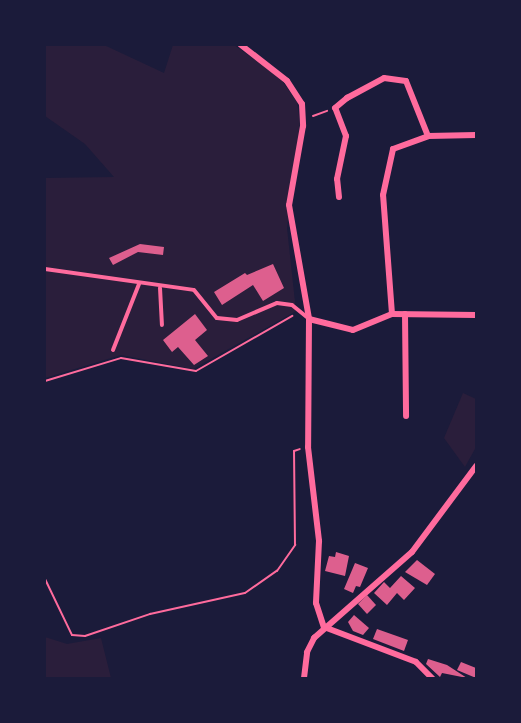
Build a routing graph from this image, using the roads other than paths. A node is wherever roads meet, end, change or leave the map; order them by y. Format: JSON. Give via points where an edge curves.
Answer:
{"nodes":[{"id":1,"x":241,"y":45,"type":"edge"},
{"id":2,"x":476,"y":135,"type":"edge"},
{"id":3,"x":428,"y":136,"type":"junction"},
{"id":4,"x":339,"y":197,"type":"dead end"},
{"id":5,"x":45,"y":269,"type":"edge"},
{"id":6,"x":139,"y":284,"type":"junction"},
{"id":7,"x":160,"y":288,"type":"junction"},
{"id":8,"x":392,"y":314,"type":"junction"},
{"id":9,"x":405,"y":314,"type":"junction"},
{"id":10,"x":476,"y":315,"type":"edge"},
{"id":11,"x":309,"y":319,"type":"junction"},
{"id":12,"x":162,"y":325,"type":"dead end"},
{"id":13,"x":113,"y":350,"type":"dead end"},
{"id":14,"x":406,"y":416,"type":"dead end"},
{"id":15,"x":476,"y":465,"type":"edge"},
{"id":16,"x":324,"y":627,"type":"junction"},
{"id":17,"x":304,"y":678,"type":"edge"},
{"id":18,"x":432,"y":678,"type":"edge"}],
"edges":[{"from":1,"to":11,"type":"street","via":[[287,81],[302,104],[303,120],[289,205]]},
{"from":2,"to":3,"type":"street"},
{"from":3,"to":4,"type":"street","via":[[406,81],[384,78],[335,108],[346,136],[337,179]]},
{"from":3,"to":8,"type":"street","via":[[393,149],[382,195]]},
{"from":5,"to":6,"type":"lane"},
{"from":6,"to":7,"type":"lane"},
{"from":6,"to":13,"type":"lane"},
{"from":7,"to":11,"type":"lane","via":[[194,290],[218,318],[237,320],[277,303],[292,304]]},
{"from":7,"to":12,"type":"lane"},
{"from":8,"to":9,"type":"street"},
{"from":8,"to":11,"type":"street","via":[[353,330]]},
{"from":9,"to":10,"type":"street"},
{"from":9,"to":14,"type":"street"},
{"from":11,"to":16,"type":"street","via":[[308,447],[319,541],[316,603]]},
{"from":15,"to":16,"type":"street","via":[[412,552]]},
{"from":16,"to":17,"type":"street","via":[[308,652]]},
{"from":16,"to":18,"type":"street","via":[[416,662]]}]}
